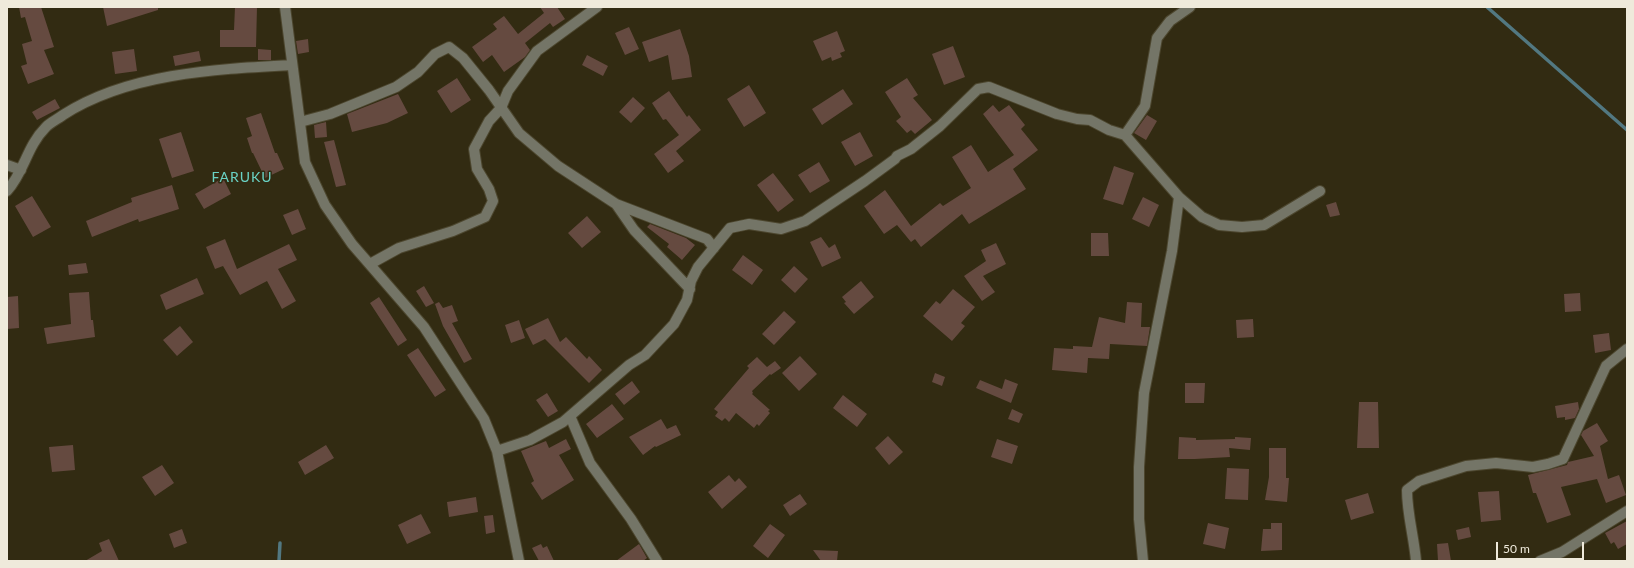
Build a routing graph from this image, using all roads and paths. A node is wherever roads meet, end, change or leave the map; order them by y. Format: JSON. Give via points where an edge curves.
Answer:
{"nodes":[{"id":1,"x":286,"y":7,"type":"edge"},
{"id":2,"x":597,"y":7,"type":"edge"},
{"id":3,"x":1190,"y":7,"type":"edge"},
{"id":4,"x":292,"y":65,"type":"junction"},
{"id":5,"x":501,"y":108,"type":"junction"},
{"id":6,"x":300,"y":122,"type":"junction"},
{"id":7,"x":1125,"y":135,"type":"junction"},
{"id":8,"x":7,"y":165,"type":"edge"},
{"id":9,"x":21,"y":170,"type":"junction"},
{"id":10,"x":7,"y":191,"type":"edge"},
{"id":11,"x":1320,"y":191,"type":"dead end"},
{"id":12,"x":1179,"y":197,"type":"junction"},
{"id":13,"x":616,"y":204,"type":"junction"},
{"id":14,"x":714,"y":248,"type":"junction"},
{"id":15,"x":370,"y":264,"type":"junction"},
{"id":16,"x":690,"y":289,"type":"junction"},
{"id":17,"x":1627,"y":349,"type":"edge"},
{"id":18,"x":570,"y":416,"type":"junction"},
{"id":19,"x":497,"y":451,"type":"junction"},
{"id":20,"x":1627,"y":511,"type":"edge"},
{"id":21,"x":519,"y":561,"type":"edge"},
{"id":22,"x":656,"y":561,"type":"edge"},
{"id":23,"x":1143,"y":561,"type":"edge"},
{"id":24,"x":1416,"y":561,"type":"edge"},
{"id":25,"x":1540,"y":561,"type":"edge"}],
"edges":[{"from":1,"to":4,"type":"street"},
{"from":2,"to":5,"type":"street","via":[[537,51],[508,91]]},
{"from":3,"to":7,"type":"street","via":[[1170,21],[1157,38],[1145,106]]},
{"from":4,"to":6,"type":"street"},
{"from":4,"to":9,"type":"street","via":[[242,68],[167,78],[121,88],[89,100],[47,126],[31,144]]},
{"from":5,"to":6,"type":"street","via":[[463,58],[449,47],[435,54],[418,72],[396,87],[330,114]]},
{"from":5,"to":13,"type":"street","via":[[519,133],[558,166]]},
{"from":5,"to":15,"type":"street","via":[[489,121],[474,149],[477,169],[494,201],[485,217],[453,231],[399,248]]},
{"from":6,"to":15,"type":"street","via":[[305,162],[325,205],[352,244]]},
{"from":7,"to":12,"type":"street"},
{"from":7,"to":14,"type":"street","via":[[1090,120],[1057,114],[989,87],[978,89],[940,126],[911,149],[897,156],[805,221],[781,229],[749,224],[730,228]]},
{"from":8,"to":9,"type":"street"},
{"from":9,"to":10,"type":"street"},
{"from":11,"to":12,"type":"street","via":[[1264,225],[1242,227],[1219,225],[1202,217]]},
{"from":12,"to":23,"type":"street","via":[[1172,251],[1144,393],[1139,467],[1139,519]]},
{"from":13,"to":14,"type":"street","via":[[707,239]]},
{"from":13,"to":16,"type":"street","via":[[634,230]]},
{"from":14,"to":16,"type":"street","via":[[698,267]]},
{"from":15,"to":19,"type":"street","via":[[424,327],[484,419]]},
{"from":16,"to":18,"type":"street","via":[[680,314],[645,355],[629,365]]},
{"from":17,"to":24,"type":"street","via":[[1606,366],[1563,459],[1533,466],[1496,463],[1466,466],[1419,481],[1407,490]]},
{"from":18,"to":19,"type":"street","via":[[530,440]]},
{"from":18,"to":22,"type":"street","via":[[590,463],[631,519]]},
{"from":19,"to":21,"type":"street"},
{"from":20,"to":25,"type":"street","via":[[1562,552]]}]}
